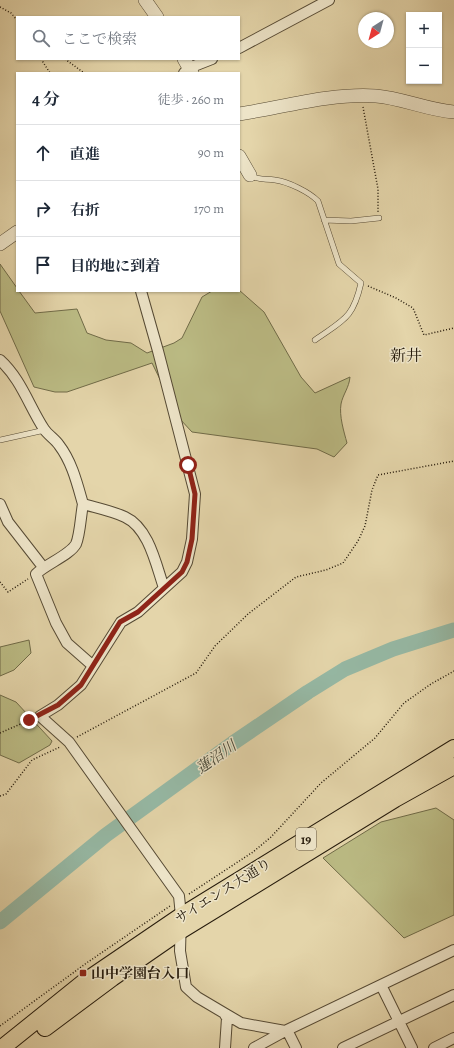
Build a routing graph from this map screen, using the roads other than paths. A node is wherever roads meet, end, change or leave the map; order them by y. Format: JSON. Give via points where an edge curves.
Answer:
{"nodes":[{"id":1,"x":145,"y":0,"type":"edge"},
{"id":2,"x":329,"y":0,"type":"edge"},
{"id":3,"x":155,"y":16,"type":"edge"},
{"id":4,"x":240,"y":47,"type":"edge"},
{"id":5,"x":209,"y":60,"type":"edge"},
{"id":6,"x":187,"y":68,"type":"edge"},
{"id":7,"x":454,"y":112,"type":"edge"},
{"id":8,"x":240,"y":114,"type":"edge"},
{"id":9,"x":240,"y":158,"type":"edge"},
{"id":10,"x":250,"y":175,"type":"joint"},
{"id":11,"x":379,"y":218,"type":"road end"},
{"id":12,"x":324,"y":220,"type":"junction"},
{"id":13,"x":16,"y":233,"type":"edge"},
{"id":14,"x":0,"y":244,"type":"edge"},
{"id":15,"x":141,"y":292,"type":"edge"},
{"id":16,"x":315,"y":340,"type":"dead end"},
{"id":17,"x":0,"y":360,"type":"edge"},
{"id":18,"x":44,"y":430,"type":"junction"},
{"id":19,"x":0,"y":440,"type":"edge"},
{"id":20,"x":0,"y":504,"type":"edge"},
{"id":21,"x":83,"y":504,"type":"junction"},
{"id":22,"x":40,"y":570,"type":"junction"},
{"id":23,"x":164,"y":588,"type":"junction"},
{"id":24,"x":92,"y":665,"type":"junction"},
{"id":25,"x":454,"y":748,"type":"edge"},
{"id":26,"x":454,"y":766,"type":"edge"},
{"id":27,"x":180,"y":924,"type":"junction"},
{"id":28,"x":454,"y":950,"type":"edge"},
{"id":29,"x":381,"y":985,"type":"junction"},
{"id":30,"x":454,"y":995,"type":"edge"},
{"id":31,"x":224,"y":1014,"type":"junction"},
{"id":32,"x":399,"y":1021,"type":"junction"},
{"id":33,"x":286,"y":1031,"type":"junction"},
{"id":34,"x":454,"y":1038,"type":"edge"},
{"id":35,"x":2,"y":1048,"type":"edge"},
{"id":36,"x":20,"y":1048,"type":"edge"},
{"id":37,"x":225,"y":1048,"type":"edge"},
{"id":38,"x":254,"y":1048,"type":"edge"},
{"id":39,"x":296,"y":1048,"type":"edge"},
{"id":40,"x":343,"y":1048,"type":"edge"},
{"id":41,"x":412,"y":1048,"type":"edge"},
{"id":42,"x":434,"y":1048,"type":"edge"}],
"edges":[{"from":1,"to":3,"type":"street"},
{"from":2,"to":4,"type":"street"},
{"from":5,"to":6,"type":"street"},
{"from":7,"to":8,"type":"street","via":[[420,107],[378,96],[361,96],[312,101]]},
{"from":9,"to":10,"type":"street"},
{"from":10,"to":12,"type":"lane","via":[[255,179],[276,180],[313,196],[318,201]]},
{"from":11,"to":12,"type":"lane","via":[[351,222]]},
{"from":12,"to":16,"type":"lane","via":[[339,264],[361,283],[349,315]]},
{"from":13,"to":14,"type":"street"},
{"from":15,"to":23,"type":"street","via":[[195,494],[192,539],[187,562],[182,572]]},
{"from":17,"to":18,"type":"street","via":[[24,391]]},
{"from":18,"to":19,"type":"lane"},
{"from":18,"to":21,"type":"street","via":[[58,443],[66,456]]},
{"from":20,"to":22,"type":"street","via":[[8,522]]},
{"from":21,"to":22,"type":"street","via":[[76,544]]},
{"from":21,"to":23,"type":"street","via":[[126,517],[140,529],[151,550]]},
{"from":22,"to":24,"type":"street","via":[[56,623],[67,643]]},
{"from":23,"to":24,"type":"street","via":[[138,612],[120,622]]},
{"from":24,"to":27,"type":"street","via":[[81,685],[58,705],[40,716],[69,742],[179,896]]},
{"from":25,"to":27,"type":"main road","name":"サイエンス大通り","number":"19"},
{"from":26,"to":27,"type":"main road","name":"サイエンス大通り","number":"19"},
{"from":27,"to":31,"type":"street","via":[[180,950],[186,987],[197,998]]},
{"from":27,"to":35,"type":"main road","name":"サイエンス大通り","number":"19","via":[[84,982]]},
{"from":27,"to":36,"type":"main road","name":"サイエンス大通り","number":"19"},
{"from":28,"to":29,"type":"street"},
{"from":29,"to":32,"type":"street"},
{"from":29,"to":33,"type":"street"},
{"from":30,"to":32,"type":"street"},
{"from":31,"to":33,"type":"street","via":[[241,1023]]},
{"from":31,"to":37,"type":"street","via":[[227,1018]]},
{"from":32,"to":40,"type":"street"},
{"from":32,"to":41,"type":"street"},
{"from":33,"to":38,"type":"street"},
{"from":33,"to":39,"type":"street"},
{"from":34,"to":42,"type":"street"}]}
